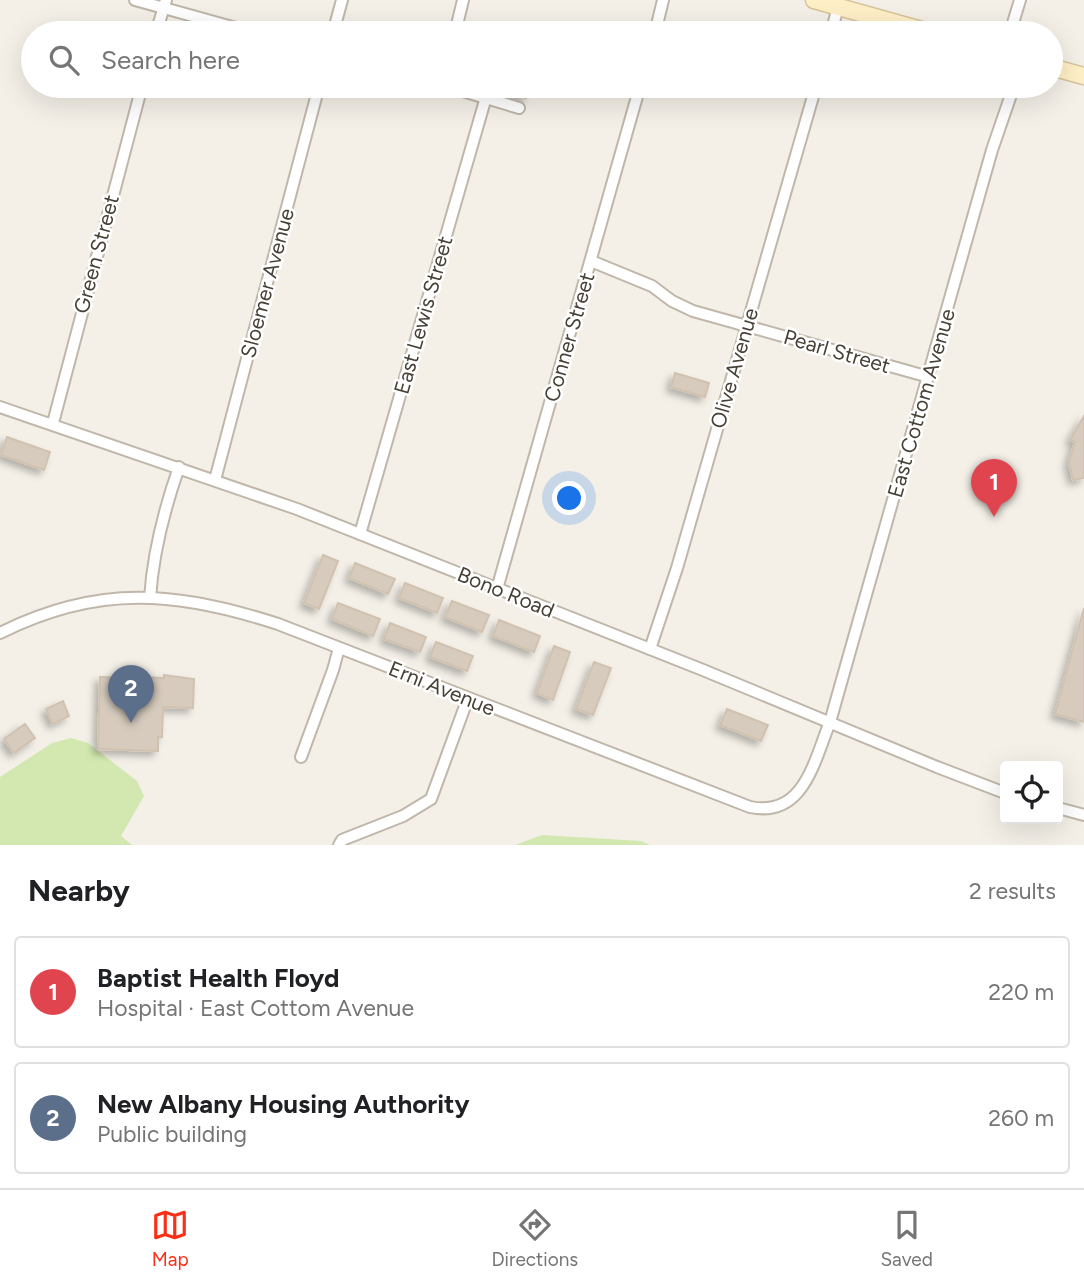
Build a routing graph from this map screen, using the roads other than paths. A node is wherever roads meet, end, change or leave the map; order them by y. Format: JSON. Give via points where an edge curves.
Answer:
{"nodes":[{"id":1,"x":135,"y":0,"type":"edge"},
{"id":2,"x":342,"y":0,"type":"edge"},
{"id":3,"x":463,"y":0,"type":"edge"},
{"id":4,"x":663,"y":0,"type":"edge"},
{"id":5,"x":814,"y":0,"type":"edge"},
{"id":6,"x":1020,"y":0,"type":"edge"},
{"id":7,"x":164,"y":4,"type":"edge"},
{"id":8,"x":838,"y":7,"type":"junction"},
{"id":9,"x":159,"y":21,"type":"edge"},
{"id":10,"x":217,"y":21,"type":"edge"},
{"id":11,"x":336,"y":21,"type":"edge"},
{"id":12,"x":458,"y":21,"type":"edge"},
{"id":13,"x":658,"y":21,"type":"edge"},
{"id":14,"x":834,"y":21,"type":"edge"},
{"id":15,"x":889,"y":21,"type":"edge"},
{"id":16,"x":1014,"y":21,"type":"edge"},
{"id":17,"x":1063,"y":70,"type":"edge"},
{"id":18,"x":1084,"y":76,"type":"edge"},
{"id":19,"x":139,"y":98,"type":"edge"},
{"id":20,"x":316,"y":98,"type":"edge"},
{"id":21,"x":486,"y":98,"type":"edge"},
{"id":22,"x":489,"y":98,"type":"edge"},
{"id":23,"x":637,"y":98,"type":"edge"},
{"id":24,"x":812,"y":98,"type":"edge"},
{"id":25,"x":1010,"y":98,"type":"edge"},
{"id":26,"x":519,"y":108,"type":"dead end"},
{"id":27,"x":591,"y":261,"type":"junction"},
{"id":28,"x":746,"y":326,"type":"junction"},
{"id":29,"x":929,"y":377,"type":"junction"},
{"id":30,"x":0,"y":407,"type":"edge"},
{"id":31,"x":53,"y":423,"type":"junction"},
{"id":32,"x":179,"y":467,"type":"junction"},
{"id":33,"x":215,"y":480,"type":"junction"},
{"id":34,"x":360,"y":534,"type":"junction"},
{"id":35,"x":497,"y":589,"type":"junction"},
{"id":36,"x":150,"y":598,"type":"junction"},
{"id":37,"x":0,"y":633,"type":"edge"},
{"id":38,"x":339,"y":648,"type":"junction"},
{"id":39,"x":650,"y":649,"type":"junction"},
{"id":40,"x":468,"y":698,"type":"junction"},
{"id":41,"x":830,"y":722,"type":"junction"},
{"id":42,"x":301,"y":757,"type":"dead end"},
{"id":43,"x":1000,"y":791,"type":"edge"},
{"id":44,"x":1063,"y":809,"type":"edge"},
{"id":45,"x":1084,"y":815,"type":"edge"},
{"id":46,"x":339,"y":845,"type":"edge"}],
"edges":[{"from":1,"to":7,"type":"street"},
{"from":2,"to":11,"type":"street"},
{"from":3,"to":12,"type":"street"},
{"from":4,"to":13,"type":"street"},
{"from":5,"to":8,"type":"main road"},
{"from":6,"to":16,"type":"street"},
{"from":7,"to":9,"type":"street"},
{"from":7,"to":10,"type":"street"},
{"from":8,"to":14,"type":"street"},
{"from":8,"to":15,"type":"main road"},
{"from":17,"to":18,"type":"main road"},
{"from":19,"to":31,"type":"street","name":"Green Street"},
{"from":20,"to":33,"type":"street","name":"Sloemer Avenue"},
{"from":21,"to":34,"type":"street","name":"East Lewis Street"},
{"from":22,"to":26,"type":"street"},
{"from":23,"to":27,"type":"street","name":"Conner Street"},
{"from":24,"to":28,"type":"street","name":"Olive Avenue"},
{"from":25,"to":29,"type":"street","name":"East Cottom Avenue"},
{"from":27,"to":28,"type":"street","name":"Pearl Street","via":[[652,286],[693,311]]},
{"from":27,"to":35,"type":"street","name":"Conner Street"},
{"from":28,"to":29,"type":"street","name":"Pearl Street"},
{"from":28,"to":39,"type":"street","name":"Olive Avenue"},
{"from":29,"to":41,"type":"street","name":"East Cottom Avenue"},
{"from":30,"to":31,"type":"street","name":"Bono Road"},
{"from":31,"to":32,"type":"street","name":"Bono Road"},
{"from":32,"to":33,"type":"street","name":"Bono Road"},
{"from":32,"to":36,"type":"street","via":[[160,522]]},
{"from":33,"to":34,"type":"street","name":"Bono Road"},
{"from":34,"to":35,"type":"street","name":"Bono Road"},
{"from":35,"to":39,"type":"street","name":"Bono Road"},
{"from":36,"to":37,"type":"street","name":"Erni Avenue","via":[[71,606]]},
{"from":36,"to":38,"type":"street","name":"Erni Avenue","via":[[196,601],[238,611]]},
{"from":38,"to":40,"type":"street","name":"Erni Avenue"},
{"from":38,"to":42,"type":"street"},
{"from":39,"to":41,"type":"street","name":"Bono Road"},
{"from":40,"to":41,"type":"street","name":"Erni Avenue","via":[[759,809],[780,807],[797,794]]},
{"from":40,"to":46,"type":"street","via":[[431,799]]},
{"from":41,"to":43,"type":"street","name":"Bono Road"},
{"from":44,"to":45,"type":"street"}]}
